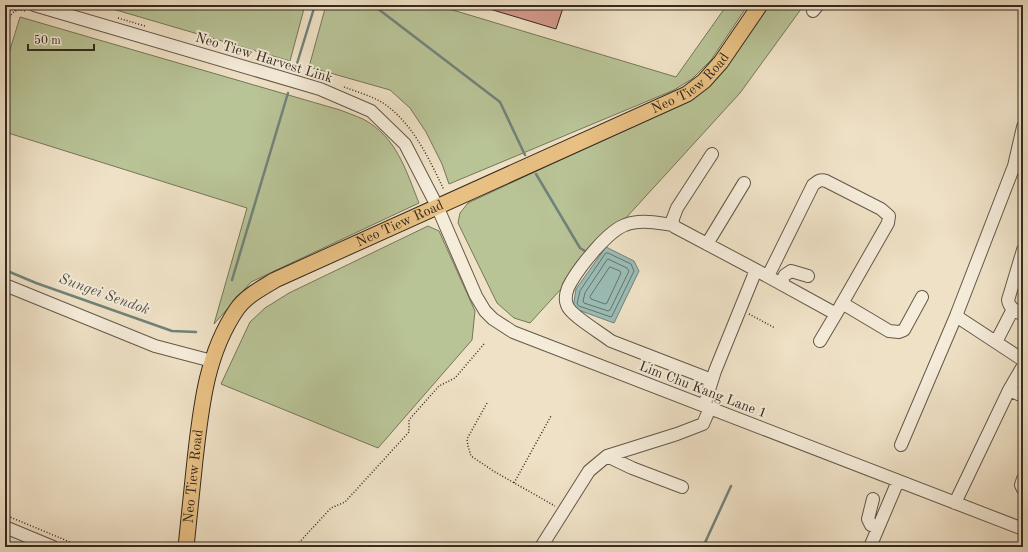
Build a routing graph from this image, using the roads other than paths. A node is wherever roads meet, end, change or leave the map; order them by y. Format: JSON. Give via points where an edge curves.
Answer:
{"nodes":[{"id":1,"x":760,"y":5,"type":"edge"},
{"id":2,"x":30,"y":8,"type":"edge"},
{"id":3,"x":1023,"y":127,"type":"edge"},
{"id":4,"x":712,"y":154,"type":"dead end"},
{"id":5,"x":1018,"y":167,"type":"edge"},
{"id":6,"x":744,"y":183,"type":"dead end"},
{"id":7,"x":437,"y":206,"type":"junction"},
{"id":8,"x":673,"y":225,"type":"junction"},
{"id":9,"x":707,"y":244,"type":"junction"},
{"id":10,"x":1023,"y":250,"type":"edge"},
{"id":11,"x":756,"y":270,"type":"junction"},
{"id":12,"x":768,"y":276,"type":"junction"},
{"id":13,"x":808,"y":276,"type":"dead end"},
{"id":14,"x":781,"y":284,"type":"junction"},
{"id":15,"x":5,"y":285,"type":"edge"},
{"id":16,"x":922,"y":296,"type":"dead end"},
{"id":17,"x":839,"y":309,"type":"junction"},
{"id":18,"x":1018,"y":312,"type":"edge"},
{"id":19,"x":956,"y":316,"type":"junction"},
{"id":20,"x":820,"y":341,"type":"dead end"},
{"id":21,"x":996,"y":342,"type":"junction"},
{"id":22,"x":1023,"y":360,"type":"edge"},
{"id":23,"x":212,"y":361,"type":"junction"},
{"id":24,"x":1023,"y":366,"type":"edge"},
{"id":25,"x":712,"y":380,"type":"junction"},
{"id":26,"x":1009,"y":390,"type":"junction"},
{"id":27,"x":1023,"y":396,"type":"edge"},
{"id":28,"x":707,"y":407,"type":"junction"},
{"id":29,"x":901,"y":445,"type":"dead end"},
{"id":30,"x":607,"y":456,"type":"junction"},
{"id":31,"x":1023,"y":479,"type":"edge"},
{"id":32,"x":898,"y":481,"type":"junction"},
{"id":33,"x":682,"y":487,"type":"dead end"},
{"id":34,"x":1023,"y":489,"type":"edge"},
{"id":35,"x":873,"y":499,"type":"dead end"},
{"id":36,"x":955,"y":503,"type":"junction"},
{"id":37,"x":5,"y":527,"type":"edge"},
{"id":38,"x":877,"y":528,"type":"junction"},
{"id":39,"x":1023,"y":529,"type":"edge"},
{"id":40,"x":54,"y":547,"type":"edge"},
{"id":41,"x":186,"y":547,"type":"edge"},
{"id":42,"x":541,"y":547,"type":"edge"},
{"id":43,"x":870,"y":547,"type":"edge"}],
"edges":[{"from":1,"to":7,"type":"main road","name":"Neo Tiew Road","via":[[721,62],[704,81],[687,94]]},
{"from":2,"to":7,"type":"street","name":"Neo Tiew Harvest Link","via":[[320,89],[371,111],[405,144]]},
{"from":3,"to":5,"type":"street"},
{"from":4,"to":8,"type":"street","via":[[677,208]]},
{"from":5,"to":19,"type":"street"},
{"from":6,"to":9,"type":"street"},
{"from":7,"to":23,"type":"main road","name":"Neo Tiew Road","via":[[275,280],[250,296],[237,308]]},
{"from":7,"to":28,"type":"street","name":"Lim Chu Kang Lane 1","via":[[476,296],[493,319],[513,332]]},
{"from":8,"to":9,"type":"street"},
{"from":8,"to":25,"type":"street","via":[[636,222],[612,232],[570,282],[566,305],[569,311],[611,341]]},
{"from":9,"to":11,"type":"street"},
{"from":10,"to":18,"type":"street","via":[[1008,300]]},
{"from":11,"to":12,"type":"street"},
{"from":11,"to":25,"type":"street"},
{"from":12,"to":14,"type":"street"},
{"from":12,"to":17,"type":"street","via":[[813,185],[821,179],[826,180],[881,209],[889,216]]},
{"from":13,"to":14,"type":"street","via":[[791,271],[785,275]]},
{"from":14,"to":17,"type":"street"},
{"from":15,"to":23,"type":"street","via":[[155,346]]},
{"from":16,"to":17,"type":"street","via":[[904,330],[899,332],[889,331]]},
{"from":17,"to":20,"type":"street"},
{"from":18,"to":21,"type":"street"},
{"from":19,"to":21,"type":"street"},
{"from":19,"to":29,"type":"street"},
{"from":21,"to":22,"type":"street"},
{"from":23,"to":41,"type":"main road","name":"Neo Tiew Road","via":[[200,411]]},
{"from":24,"to":26,"type":"street"},
{"from":25,"to":28,"type":"street"},
{"from":26,"to":27,"type":"street"},
{"from":26,"to":36,"type":"street"},
{"from":28,"to":30,"type":"street","via":[[703,424]]},
{"from":28,"to":32,"type":"street","name":"Lim Chu Kang Lane 1"},
{"from":30,"to":33,"type":"street"},
{"from":30,"to":42,"type":"street","via":[[589,472]]},
{"from":31,"to":34,"type":"street"},
{"from":32,"to":36,"type":"street","name":"Lim Chu Kang Lane 1"},
{"from":32,"to":38,"type":"street"},
{"from":35,"to":38,"type":"street","via":[[868,518],[871,525]]},
{"from":36,"to":39,"type":"street","name":"Lim Chu Kang Lane 1"},
{"from":37,"to":40,"type":"street"},
{"from":38,"to":43,"type":"street"}]}
